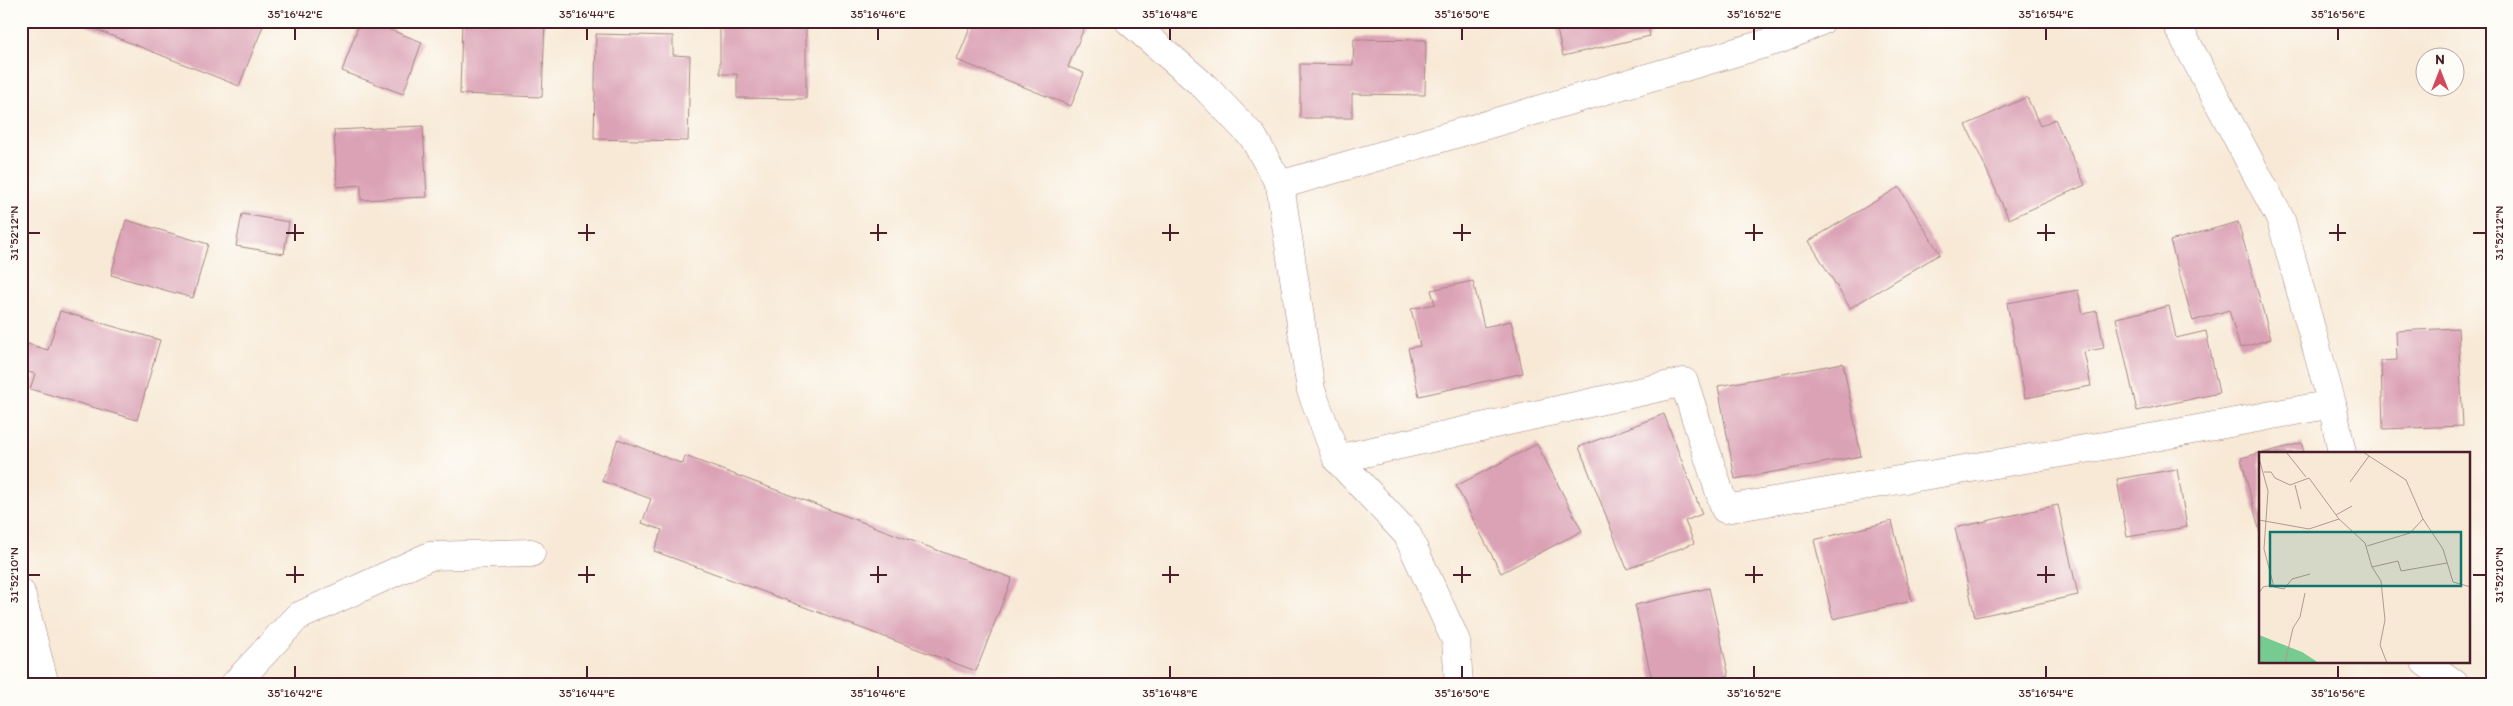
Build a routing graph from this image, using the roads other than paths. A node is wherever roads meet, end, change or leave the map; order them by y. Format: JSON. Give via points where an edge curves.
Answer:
{"nodes":[{"id":1,"x":1129,"y":21,"type":"edge"},
{"id":2,"x":1821,"y":21,"type":"edge"},
{"id":3,"x":2175,"y":21,"type":"edge"},
{"id":4,"x":1280,"y":185,"type":"junction"},
{"id":5,"x":2332,"y":404,"type":"junction"},
{"id":6,"x":2342,"y":452,"type":"edge"},
{"id":7,"x":1337,"y":459,"type":"junction"},
{"id":8,"x":531,"y":553,"type":"dead end"},
{"id":9,"x":21,"y":593,"type":"edge"},
{"id":10,"x":2428,"y":664,"type":"edge"},
{"id":11,"x":45,"y":685,"type":"edge"},
{"id":12,"x":234,"y":685,"type":"edge"},
{"id":13,"x":1460,"y":685,"type":"edge"},
{"id":14,"x":2456,"y":685,"type":"edge"}],
"edges":[{"from":1,"to":4,"type":"street","via":[[1205,87],[1253,137]]},
{"from":2,"to":4,"type":"street","via":[[1781,39]]},
{"from":3,"to":5,"type":"street","via":[[2281,220]]},
{"from":4,"to":7,"type":"street","via":[[1311,390]]},
{"from":5,"to":6,"type":"street"},
{"from":5,"to":7,"type":"street","via":[[2140,440],[1725,509],[1684,382]]},
{"from":7,"to":13,"type":"street","via":[[1407,534],[1456,641]]},
{"from":8,"to":12,"type":"street","via":[[430,556],[297,617]]},
{"from":9,"to":11,"type":"street"},
{"from":10,"to":14,"type":"street"}]}
